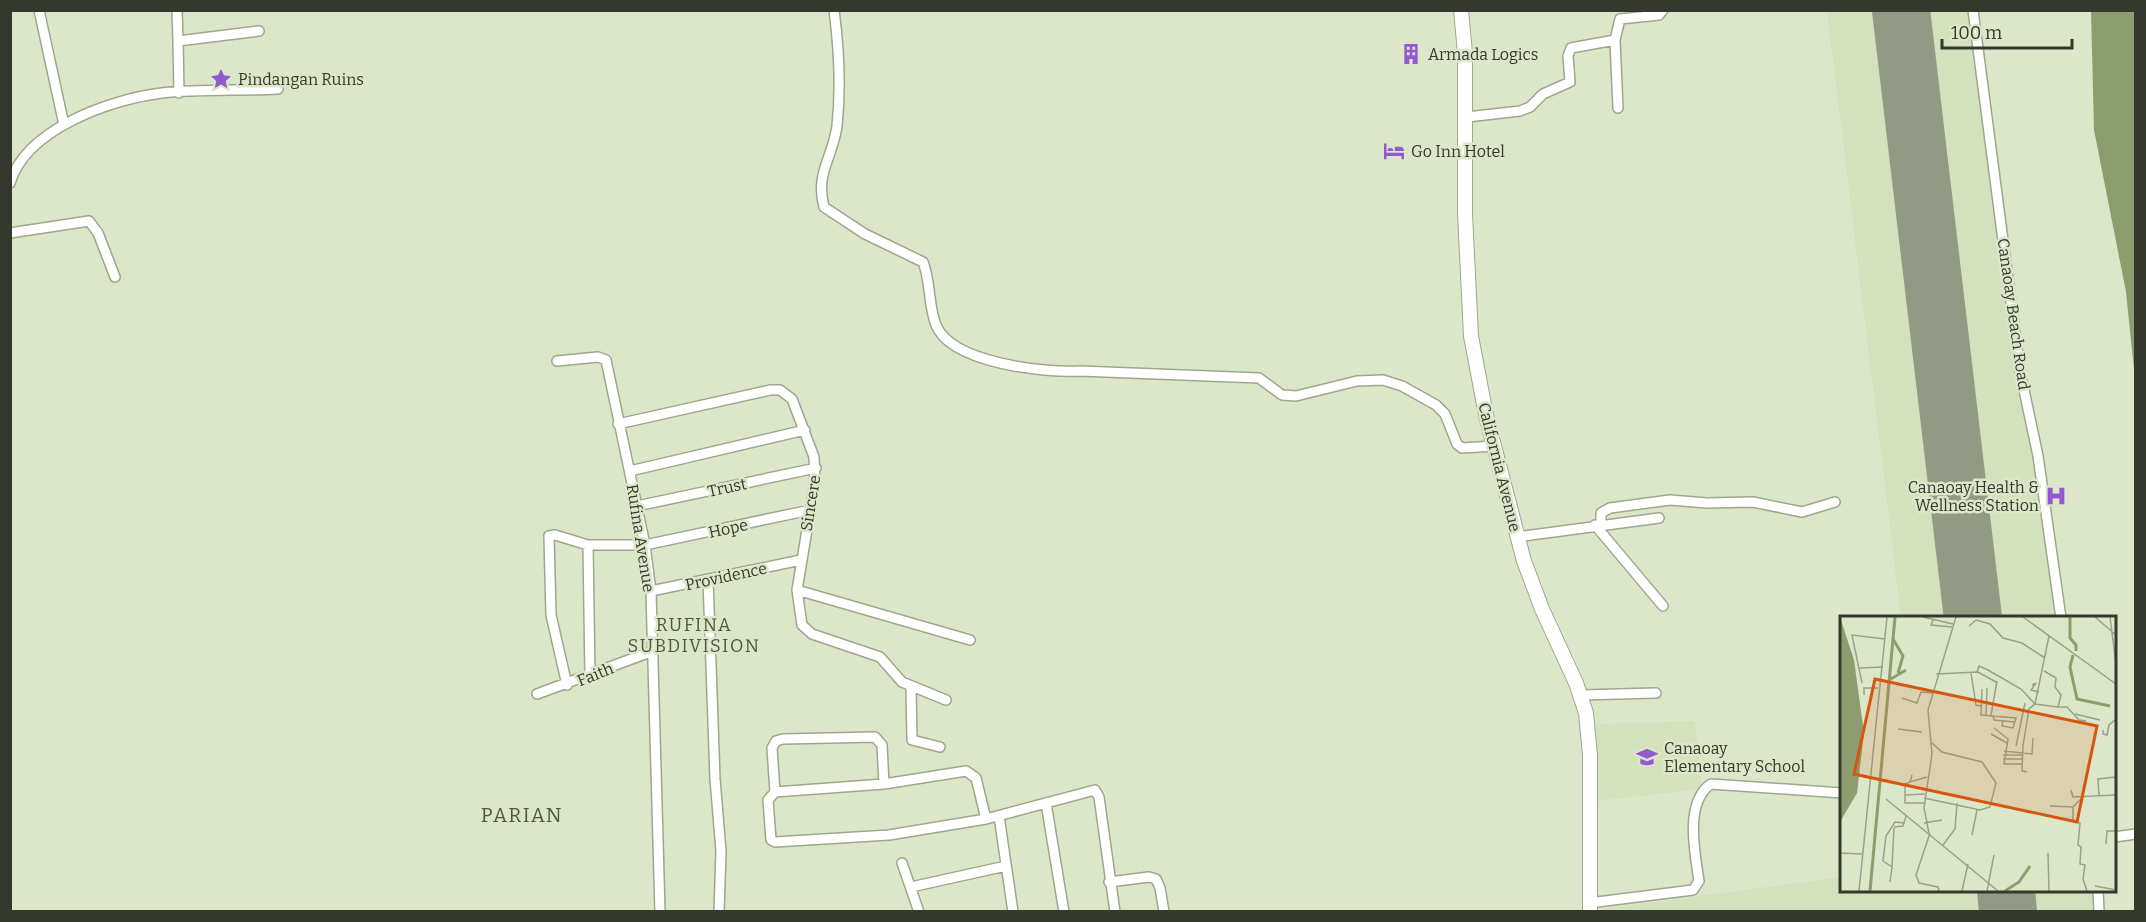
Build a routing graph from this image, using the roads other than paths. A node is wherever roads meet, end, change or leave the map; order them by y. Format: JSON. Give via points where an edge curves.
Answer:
{"nodes":[{"id":1,"x":39,"y":10,"type":"edge"},
{"id":2,"x":177,"y":10,"type":"edge"},
{"id":3,"x":834,"y":10,"type":"edge"},
{"id":4,"x":1461,"y":10,"type":"edge"},
{"id":5,"x":1663,"y":10,"type":"edge"},
{"id":6,"x":1973,"y":10,"type":"edge"},
{"id":7,"x":260,"y":31,"type":"dead end"},
{"id":8,"x":1615,"y":40,"type":"junction"},
{"id":9,"x":178,"y":41,"type":"junction"},
{"id":10,"x":278,"y":89,"type":"dead end"},
{"id":11,"x":179,"y":93,"type":"junction"},
{"id":12,"x":1618,"y":108,"type":"dead end"},
{"id":13,"x":1467,"y":117,"type":"junction"},
{"id":14,"x":64,"y":125,"type":"junction"},
{"id":15,"x":10,"y":183,"type":"edge"},
{"id":16,"x":10,"y":233,"type":"edge"},
{"id":17,"x":115,"y":277,"type":"dead end"},
{"id":18,"x":557,"y":361,"type":"dead end"},
{"id":19,"x":618,"y":424,"type":"junction"},
{"id":20,"x":805,"y":430,"type":"junction"},
{"id":21,"x":1494,"y":446,"type":"junction"},
{"id":22,"x":816,"y":468,"type":"junction"},
{"id":23,"x":630,"y":471,"type":"junction"},
{"id":24,"x":1835,"y":502,"type":"dead end"},
{"id":25,"x":638,"y":506,"type":"junction"},
{"id":26,"x":810,"y":510,"type":"junction"},
{"id":27,"x":1659,"y":518,"type":"dead end"},
{"id":28,"x":1598,"y":525,"type":"junction"},
{"id":29,"x":1517,"y":537,"type":"junction"},
{"id":30,"x":588,"y":545,"type":"junction"},
{"id":31,"x":645,"y":545,"type":"junction"},
{"id":32,"x":801,"y":560,"type":"junction"},
{"id":33,"x":708,"y":579,"type":"junction"},
{"id":34,"x":797,"y":590,"type":"junction"},
{"id":35,"x":651,"y":591,"type":"junction"},
{"id":36,"x":1663,"y":606,"type":"dead end"},
{"id":37,"x":2061,"y":616,"type":"edge"},
{"id":38,"x":970,"y":640,"type":"dead end"},
{"id":39,"x":653,"y":651,"type":"junction"},
{"id":40,"x":590,"y":677,"type":"junction"},
{"id":41,"x":567,"y":685,"type":"junction"},
{"id":42,"x":911,"y":688,"type":"junction"},
{"id":43,"x":1656,"y":693,"type":"dead end"},
{"id":44,"x":537,"y":694,"type":"dead end"},
{"id":45,"x":1581,"y":695,"type":"junction"},
{"id":46,"x":946,"y":700,"type":"dead end"},
{"id":47,"x":940,"y":747,"type":"dead end"},
{"id":48,"x":884,"y":784,"type":"junction"},
{"id":49,"x":775,"y":792,"type":"junction"},
{"id":50,"x":1840,"y":793,"type":"edge"},
{"id":51,"x":1046,"y":803,"type":"junction"},
{"id":52,"x":999,"y":816,"type":"junction"},
{"id":53,"x":986,"y":819,"type":"junction"},
{"id":54,"x":2136,"y":834,"type":"edge"},
{"id":55,"x":2116,"y":837,"type":"edge"},
{"id":56,"x":902,"y":863,"type":"dead end"},
{"id":57,"x":1006,"y":866,"type":"junction"},
{"id":58,"x":1109,"y":882,"type":"junction"},
{"id":59,"x":911,"y":887,"type":"junction"},
{"id":60,"x":2098,"y":892,"type":"edge"},
{"id":61,"x":1590,"y":907,"type":"edge"},
{"id":62,"x":660,"y":912,"type":"edge"},
{"id":63,"x":719,"y":912,"type":"edge"},
{"id":64,"x":919,"y":912,"type":"edge"},
{"id":65,"x":1013,"y":912,"type":"edge"},
{"id":66,"x":1064,"y":912,"type":"edge"},
{"id":67,"x":1115,"y":912,"type":"edge"},
{"id":68,"x":1164,"y":912,"type":"edge"},
{"id":69,"x":2098,"y":912,"type":"edge"}],
"edges":[{"from":1,"to":14,"type":"street"},
{"from":2,"to":9,"type":"street"},
{"from":3,"to":21,"type":"street","via":[[839,50],[837,119],[820,184],[824,207],[864,234],[922,262],[936,324],[943,338],[953,345],[996,362],[1050,373],[1258,378],[1282,395],[1296,396],[1357,381],[1383,380],[1436,405],[1462,448]]},
{"from":4,"to":13,"type":"street","name":"California Avenue"},
{"from":5,"to":8,"type":"street","via":[[1659,15],[1620,19]]},
{"from":6,"to":37,"type":"street","name":"Canaoay Beach Road","via":[[2020,371],[2038,456]]},
{"from":7,"to":9,"type":"street"},
{"from":8,"to":12,"type":"street"},
{"from":8,"to":13,"type":"street","via":[[1571,48],[1570,82],[1543,94],[1530,107]]},
{"from":9,"to":11,"type":"street"},
{"from":10,"to":11,"type":"street"},
{"from":11,"to":14,"type":"street","via":[[150,95],[113,105]]},
{"from":13,"to":21,"type":"street","name":"California Avenue","via":[[1465,213],[1471,336]]},
{"from":14,"to":15,"type":"street","via":[[27,151]]},
{"from":16,"to":17,"type":"street","via":[[89,221],[98,233]]},
{"from":18,"to":19,"type":"street","name":"Rufina Avenue","via":[[598,357],[606,360]]},
{"from":19,"to":20,"type":"street","name":"Sincere","via":[[780,390],[792,399]]},
{"from":19,"to":23,"type":"street","name":"Rufina Avenue"},
{"from":20,"to":22,"type":"street","name":"Sincere"},
{"from":20,"to":23,"type":"street"},
{"from":21,"to":29,"type":"street","name":"California Avenue"},
{"from":22,"to":25,"type":"street","name":"Trust"},
{"from":22,"to":26,"type":"street","name":"Sincere"},
{"from":23,"to":25,"type":"street","name":"Rufina Avenue"},
{"from":24,"to":28,"type":"street","via":[[1802,512],[1753,502],[1670,500],[1610,507],[1601,513]]},
{"from":25,"to":31,"type":"street","name":"Rufina Avenue"},
{"from":26,"to":31,"type":"street","name":"Hope"},
{"from":26,"to":32,"type":"street","name":"Sincere"},
{"from":27,"to":28,"type":"street"},
{"from":28,"to":29,"type":"street"},
{"from":28,"to":36,"type":"street"},
{"from":29,"to":45,"type":"street","name":"California Avenue","via":[[1532,585]]},
{"from":30,"to":31,"type":"street","name":"Hope"},
{"from":30,"to":40,"type":"street"},
{"from":30,"to":41,"type":"street","name":"Hope","via":[[555,535],[548,539],[551,615]]},
{"from":31,"to":35,"type":"street","name":"Rufina Avenue"},
{"from":32,"to":33,"type":"street","name":"Providence"},
{"from":32,"to":34,"type":"street","name":"Sincere"},
{"from":33,"to":35,"type":"street","name":"Providence"},
{"from":33,"to":63,"type":"street","via":[[721,851]]},
{"from":34,"to":38,"type":"street"},
{"from":34,"to":42,"type":"street","name":"Sincere","via":[[801,618],[808,632],[880,657]]},
{"from":35,"to":39,"type":"street","name":"Rufina Avenue"},
{"from":39,"to":40,"type":"street","name":"Faith"},
{"from":39,"to":62,"type":"street","name":"Rufina Avenue"},
{"from":40,"to":41,"type":"street","name":"Faith"},
{"from":41,"to":44,"type":"street","name":"Faith"},
{"from":42,"to":46,"type":"street","name":"Sincere"},
{"from":42,"to":47,"type":"street","via":[[912,740]]},
{"from":43,"to":45,"type":"street"},
{"from":45,"to":61,"type":"street","name":"California Avenue","via":[[1590,755]]},
{"from":48,"to":49,"type":"street"},
{"from":48,"to":49,"type":"street","via":[[882,745],[875,737],[783,739],[772,748]]},
{"from":48,"to":53,"type":"street","via":[[970,773],[976,778]]},
{"from":49,"to":53,"type":"street","via":[[768,800],[768,816],[769,837],[775,842],[889,835]]},
{"from":50,"to":61,"type":"street","via":[[1711,784],[1699,797],[1693,826],[1697,887]]},
{"from":51,"to":52,"type":"street"},
{"from":51,"to":58,"type":"street","via":[[1092,790],[1098,792]]},
{"from":51,"to":66,"type":"street"},
{"from":52,"to":53,"type":"street"},
{"from":52,"to":57,"type":"street"},
{"from":54,"to":55,"type":"street"},
{"from":56,"to":59,"type":"street"},
{"from":57,"to":59,"type":"street"},
{"from":57,"to":65,"type":"street"},
{"from":58,"to":67,"type":"street"},
{"from":58,"to":68,"type":"street","via":[[1156,879]]},
{"from":59,"to":64,"type":"street"},
{"from":60,"to":69,"type":"street"}]}
